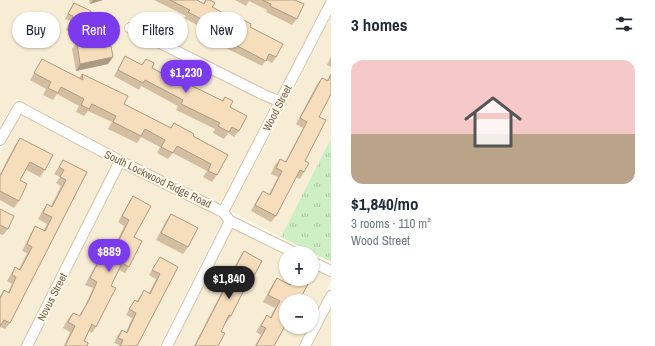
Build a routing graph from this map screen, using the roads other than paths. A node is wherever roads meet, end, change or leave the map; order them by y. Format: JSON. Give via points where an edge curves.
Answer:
{"nodes":[{"id":1,"x":331,"y":3,"type":"edge"},
{"id":2,"x":170,"y":48,"type":"edge"},
{"id":3,"x":281,"y":102,"type":"junction"},
{"id":4,"x":0,"y":140,"type":"edge"},
{"id":5,"x":120,"y":161,"type":"junction"},
{"id":6,"x":223,"y":212,"type":"junction"},
{"id":7,"x":230,"y":221,"type":"junction"},
{"id":8,"x":280,"y":246,"type":"edge"},
{"id":9,"x":319,"y":265,"type":"edge"},
{"id":10,"x":331,"y":271,"type":"edge"},
{"id":11,"x":331,"y":296,"type":"edge"},
{"id":12,"x":27,"y":346,"type":"edge"},
{"id":13,"x":167,"y":346,"type":"edge"},
{"id":14,"x":306,"y":346,"type":"edge"}],
"edges":[{"from":1,"to":3,"type":"street","name":"Wood Street"},
{"from":2,"to":3,"type":"street"},
{"from":3,"to":6,"type":"street","name":"Wood Street"},
{"from":4,"to":5,"type":"street","name":"South Lockwood Ridge Road","via":[[19,107]]},
{"from":5,"to":6,"type":"street","name":"South Lockwood Ridge Road"},
{"from":5,"to":12,"type":"street","name":"Novus Street"},
{"from":6,"to":7,"type":"street","name":"South Lockwood Ridge Road"},
{"from":7,"to":8,"type":"street","name":"South Lockwood Ridge Road"},
{"from":7,"to":13,"type":"street"},
{"from":9,"to":10,"type":"street"},
{"from":11,"to":14,"type":"street"}]}
